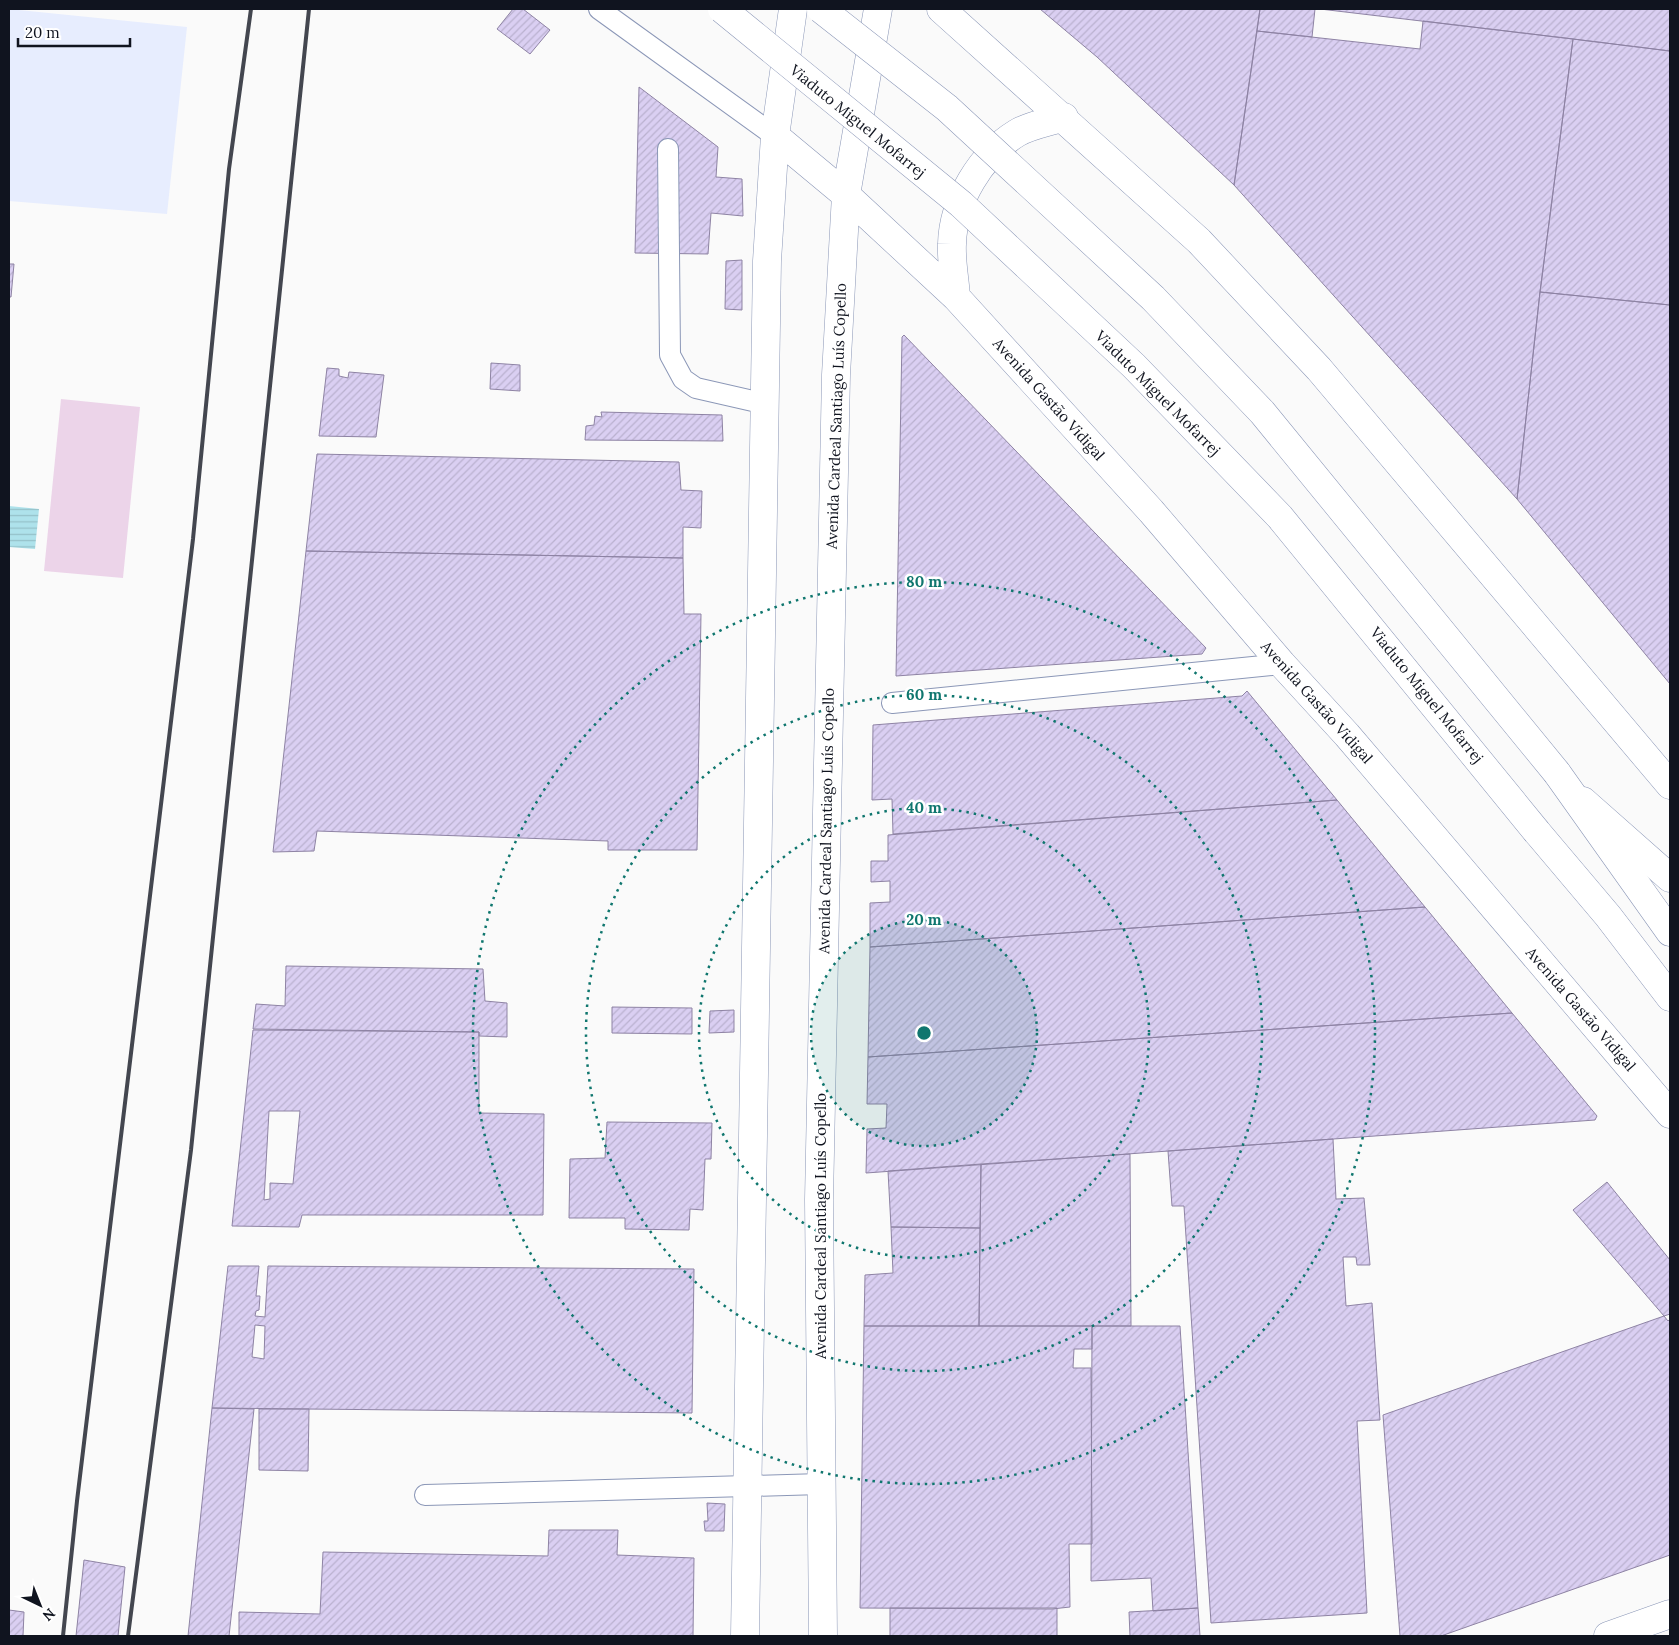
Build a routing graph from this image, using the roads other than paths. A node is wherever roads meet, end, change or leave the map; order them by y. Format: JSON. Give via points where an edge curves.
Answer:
{"nodes":[{"id":1,"x":599,"y":9,"type":"edge"},
{"id":2,"x":722,"y":9,"type":"edge"},
{"id":3,"x":793,"y":9,"type":"edge"},
{"id":4,"x":821,"y":9,"type":"edge"},
{"id":5,"x":878,"y":9,"type":"edge"},
{"id":6,"x":941,"y":9,"type":"edge"},
{"id":7,"x":1064,"y":117,"type":"junction"},
{"id":8,"x":775,"y":136,"type":"junction"},
{"id":9,"x":668,"y":149,"type":"dead end"},
{"id":10,"x":846,"y":195,"type":"junction"},
{"id":11,"x":956,"y":297,"type":"junction"},
{"id":12,"x":766,"y":404,"type":"junction"},
{"id":13,"x":1282,"y":664,"type":"junction"},
{"id":14,"x":892,"y":704,"type":"dead end"},
{"id":15,"x":1565,"y":783,"type":"junction"},
{"id":16,"x":1670,"y":785,"type":"edge"},
{"id":17,"x":1670,"y":878,"type":"edge"},
{"id":18,"x":1670,"y":932,"type":"edge"},
{"id":19,"x":1670,"y":997,"type":"edge"},
{"id":20,"x":1670,"y":1114,"type":"edge"},
{"id":21,"x":822,"y":1484,"type":"junction"},
{"id":22,"x":748,"y":1486,"type":"junction"},
{"id":23,"x":425,"y":1495,"type":"dead end"},
{"id":24,"x":1670,"y":1614,"type":"edge"},
{"id":25,"x":745,"y":1636,"type":"edge"},
{"id":26,"x":823,"y":1636,"type":"edge"},
{"id":27,"x":1608,"y":1636,"type":"edge"}],
"edges":[{"from":1,"to":8,"type":"lane"},
{"from":2,"to":19,"type":"main road","name":"Viaduto Miguel Mofarrej","bridge":true,"via":[[961,204],[1134,366],[1280,516],[1608,916]]},
{"from":3,"to":8,"type":"main road"},
{"from":4,"to":15,"type":"main road","bridge":true,"via":[[961,119],[1153,298],[1262,412]]},
{"from":5,"to":10,"type":"main road","name":"Avenida Cardeal Santiago Luís Copello"},
{"from":6,"to":7,"type":"main road"},
{"from":7,"to":11,"type":"main road","via":[[1018,132],[996,149],[974,175],[957,210],[952,244]]},
{"from":7,"to":16,"type":"main road","via":[[1199,241],[1319,369]]},
{"from":8,"to":10,"type":"main road","name":"Avenida Gastão Vidigal"},
{"from":8,"to":12,"type":"main road","via":[[767,261]]},
{"from":9,"to":12,"type":"lane","via":[[670,356],[683,379],[696,388]]},
{"from":10,"to":11,"type":"main road","name":"Avenida Gastão Vidigal"},
{"from":10,"to":21,"type":"main road","name":"Avenida Cardeal Santiago Luís Copello","via":[[836,375],[824,864],[819,1200]]},
{"from":11,"to":13,"type":"main road","name":"Avenida Gastão Vidigal","via":[[1151,511]]},
{"from":12,"to":22,"type":"main road"},
{"from":13,"to":14,"type":"lane"},
{"from":13,"to":20,"type":"main road","name":"Avenida Gastão Vidigal","via":[[1354,743]]},
{"from":15,"to":17,"type":"main road"},
{"from":15,"to":18,"type":"main road"},
{"from":21,"to":22,"type":"lane"},
{"from":21,"to":26,"type":"main road","name":"Avenida Cardeal Santiago Luís Copello"},
{"from":22,"to":23,"type":"lane"},
{"from":22,"to":25,"type":"main road"},
{"from":24,"to":27,"type":"main road"}]}
